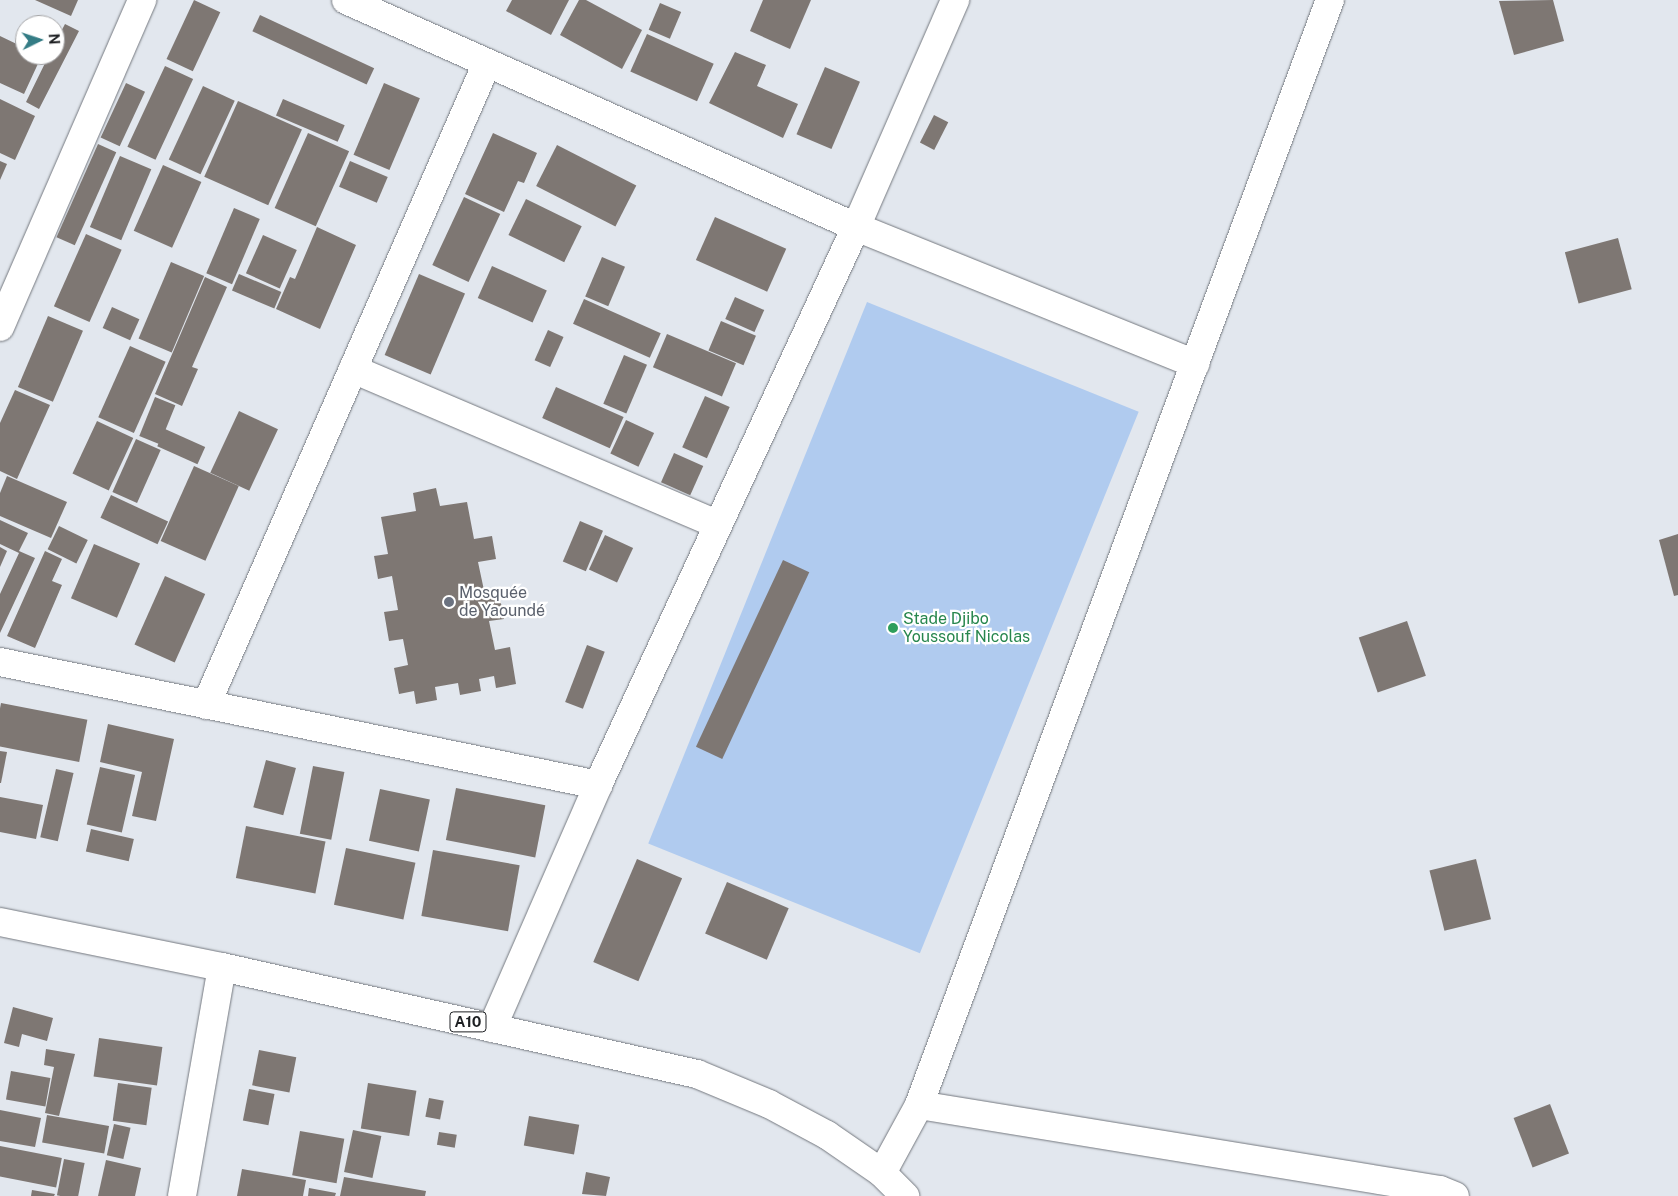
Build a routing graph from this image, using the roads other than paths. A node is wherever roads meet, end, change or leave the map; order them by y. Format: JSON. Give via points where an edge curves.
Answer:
{"nodes":[{"id":1,"x":142,"y":0,"type":"edge"},
{"id":2,"x":346,"y":0,"type":"edge"},
{"id":3,"x":955,"y":0,"type":"edge"},
{"id":4,"x":1330,"y":0,"type":"edge"},
{"id":5,"x":487,"y":62,"type":"junction"},
{"id":6,"x":856,"y":227,"type":"junction"},
{"id":7,"x":0,"y":327,"type":"edge"},
{"id":8,"x":1195,"y":364,"type":"junction"},
{"id":9,"x":353,"y":369,"type":"junction"},
{"id":10,"x":716,"y":524,"type":"junction"},
{"id":11,"x":0,"y":662,"type":"edge"},
{"id":12,"x":206,"y":705,"type":"junction"},
{"id":13,"x":598,"y":785,"type":"junction"},
{"id":14,"x":0,"y":922,"type":"edge"},
{"id":15,"x":222,"y":967,"type":"junction"},
{"id":16,"x":492,"y":1028,"type":"junction"},
{"id":17,"x":919,"y":1105,"type":"junction"},
{"id":18,"x":882,"y":1173,"type":"junction"},
{"id":19,"x":182,"y":1196,"type":"edge"},
{"id":20,"x":905,"y":1196,"type":"edge"},
{"id":21,"x":1455,"y":1196,"type":"edge"}],
"edges":[{"from":1,"to":7,"type":"street"},
{"from":2,"to":5,"type":"street"},
{"from":3,"to":6,"type":"street"},
{"from":4,"to":8,"type":"street"},
{"from":5,"to":6,"type":"street"},
{"from":5,"to":9,"type":"street"},
{"from":6,"to":8,"type":"street"},
{"from":6,"to":10,"type":"street"},
{"from":8,"to":17,"type":"street"},
{"from":9,"to":10,"type":"street"},
{"from":9,"to":12,"type":"street"},
{"from":10,"to":13,"type":"street"},
{"from":11,"to":12,"type":"street"},
{"from":12,"to":13,"type":"street"},
{"from":13,"to":16,"type":"street"},
{"from":14,"to":15,"type":"street","number":"A10"},
{"from":15,"to":16,"type":"street","number":"A10"},
{"from":15,"to":19,"type":"street"},
{"from":16,"to":18,"type":"street","number":"A10","via":[[697,1074],[769,1104],[819,1130]]},
{"from":17,"to":18,"type":"street"},
{"from":17,"to":21,"type":"street","via":[[1440,1190]]},
{"from":18,"to":20,"type":"street","number":"A10"}]}
